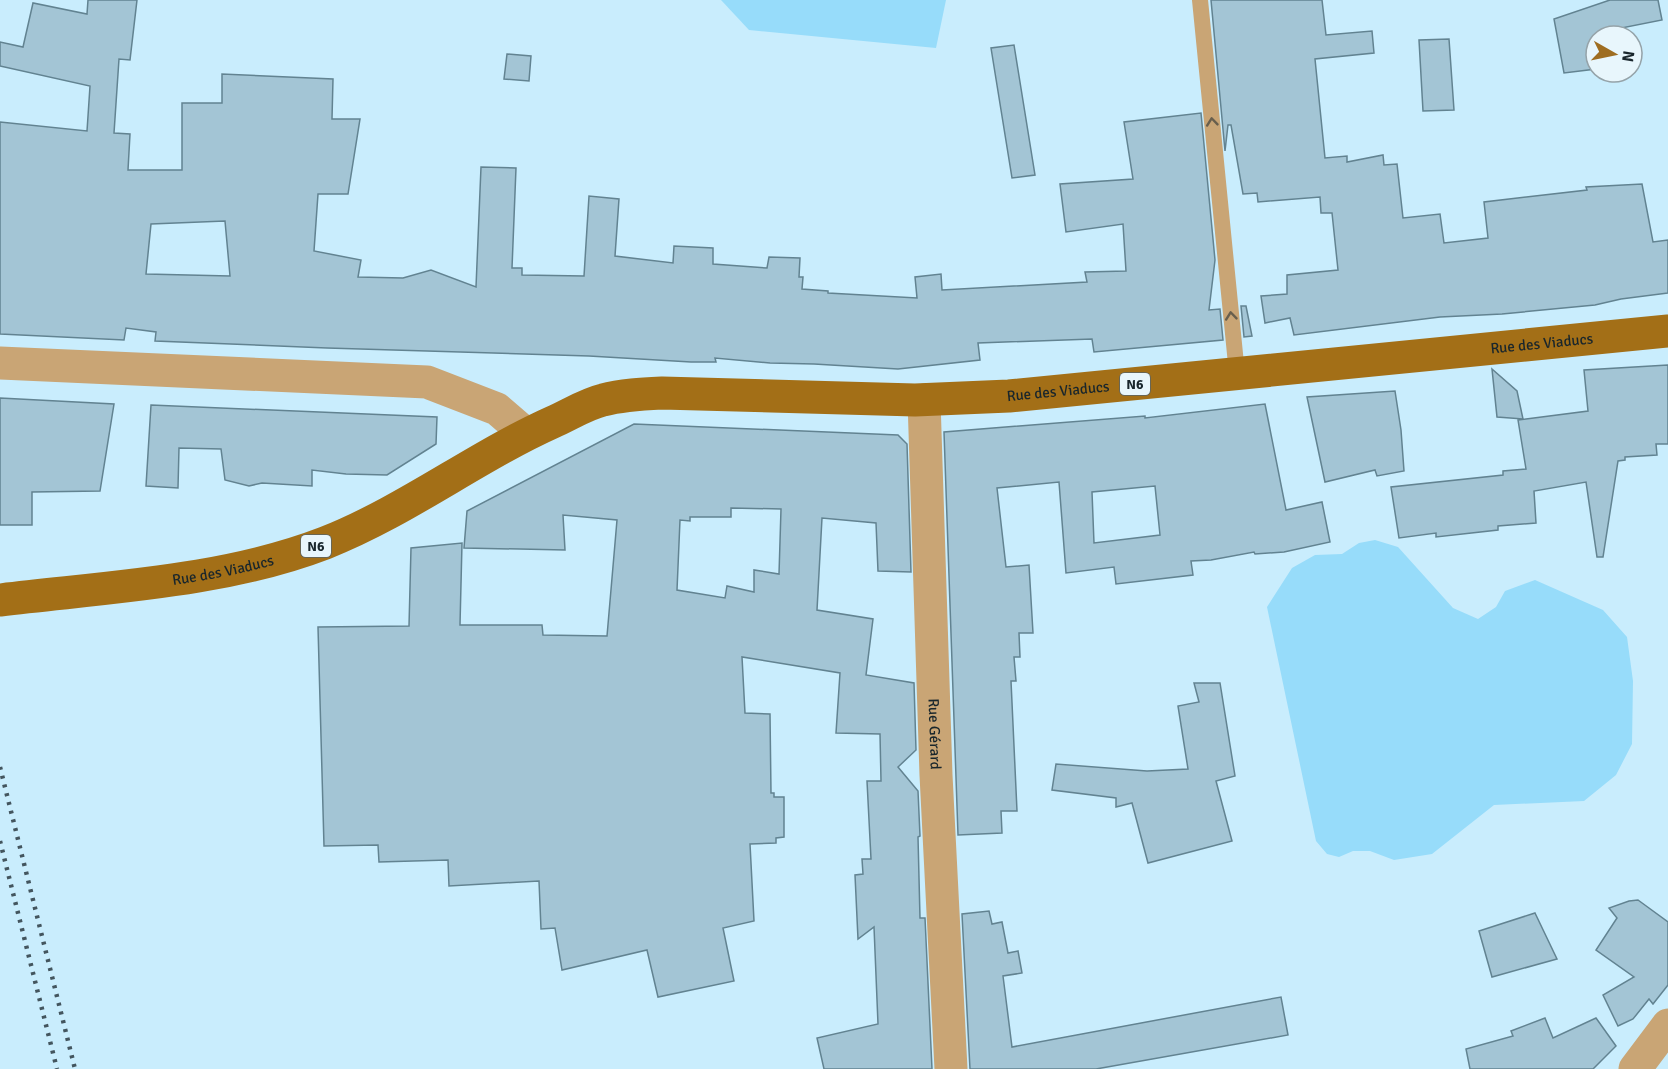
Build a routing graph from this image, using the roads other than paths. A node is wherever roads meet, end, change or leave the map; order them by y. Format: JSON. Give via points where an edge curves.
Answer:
{"nodes":[{"id":1,"x":1200,"y":0,"type":"edge"},
{"id":2,"x":1668,"y":331,"type":"edge"},
{"id":3,"x":0,"y":363,"type":"edge"},
{"id":4,"x":1237,"y":374,"type":"junction"},
{"id":5,"x":924,"y":400,"type":"junction"},
{"id":6,"x":526,"y":434,"type":"junction"},
{"id":7,"x":0,"y":600,"type":"edge"},
{"id":8,"x":1668,"y":1025,"type":"edge"},
{"id":9,"x":951,"y":1069,"type":"edge"},
{"id":10,"x":1635,"y":1069,"type":"edge"}],
"edges":[{"from":4,"to":1,"type":"lane","one_way":true},
{"from":2,"to":4,"type":"main road","name":"Rue des Viaducs","number":"N6"},
{"from":3,"to":6,"type":"street","via":[[427,382],[497,410]]},
{"from":4,"to":5,"type":"main road","name":"Rue des Viaducs","number":"N6","via":[[1009,396]]},
{"from":5,"to":6,"type":"main road","name":"Rue des Viaducs","number":"N6","via":[[631,395],[601,400]]},
{"from":5,"to":9,"type":"street","name":"Rue Gérard"},
{"from":6,"to":7,"type":"main road","name":"Rue des Viaducs","number":"N6","via":[[376,520],[278,559],[153,582]]},
{"from":8,"to":10,"type":"street"}]}
